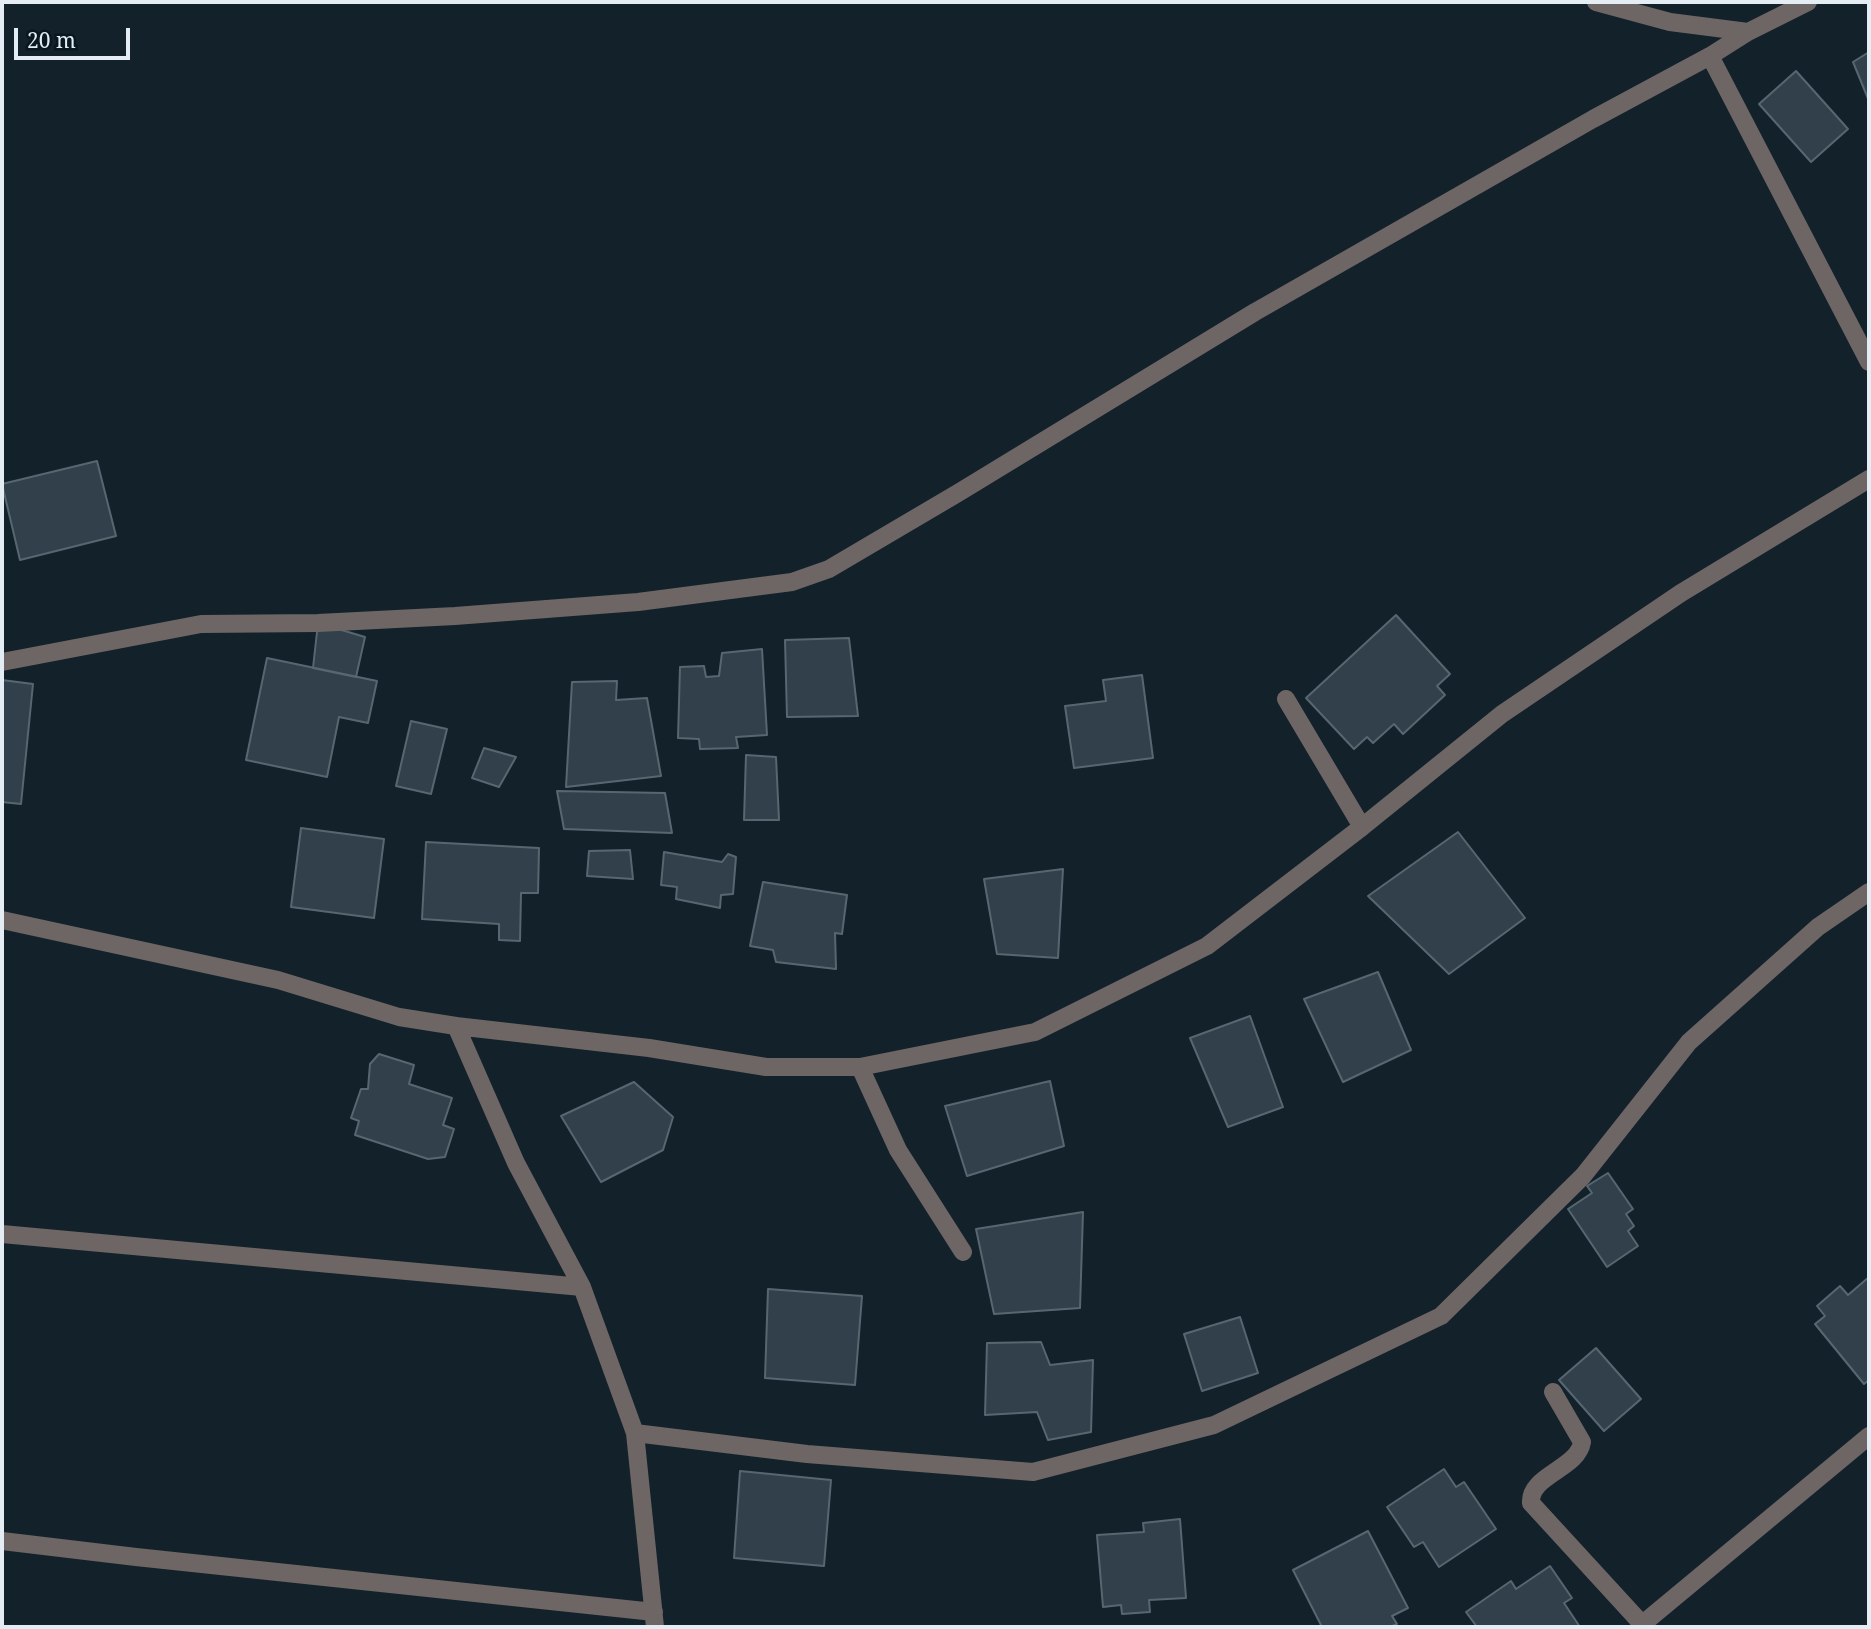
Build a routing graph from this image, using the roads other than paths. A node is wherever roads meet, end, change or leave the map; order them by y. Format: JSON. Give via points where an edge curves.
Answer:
{"nodes":[{"id":1,"x":1596,"y":2,"type":"edge"},
{"id":2,"x":1808,"y":2,"type":"edge"},
{"id":3,"x":1748,"y":32,"type":"junction"},
{"id":4,"x":1710,"y":56,"type":"junction"},
{"id":5,"x":1869,"y":362,"type":"edge"},
{"id":6,"x":1869,"y":479,"type":"edge"},
{"id":7,"x":2,"y":662,"type":"edge"},
{"id":8,"x":1286,"y":699,"type":"dead end"},
{"id":9,"x":1362,"y":827,"type":"junction"},
{"id":10,"x":1869,"y":892,"type":"edge"},
{"id":11,"x":2,"y":920,"type":"edge"},
{"id":12,"x":456,"y":1026,"type":"junction"},
{"id":13,"x":860,"y":1067,"type":"junction"},
{"id":14,"x":2,"y":1234,"type":"edge"},
{"id":15,"x":963,"y":1252,"type":"dead end"},
{"id":16,"x":582,"y":1287,"type":"junction"},
{"id":17,"x":1553,"y":1392,"type":"dead end"},
{"id":18,"x":635,"y":1433,"type":"junction"},
{"id":19,"x":1869,"y":1436,"type":"edge"},
{"id":20,"x":2,"y":1541,"type":"edge"},
{"id":21,"x":654,"y":1620,"type":"edge"},
{"id":22,"x":1641,"y":1626,"type":"edge"}],
"edges":[{"from":1,"to":3,"type":"street","via":[[1670,22]]},
{"from":2,"to":3,"type":"street"},
{"from":3,"to":4,"type":"street"},
{"from":4,"to":5,"type":"street"},
{"from":4,"to":7,"type":"street","via":[[1255,312],[829,569],[792,582],[638,603],[318,623],[201,624]]},
{"from":6,"to":9,"type":"street","via":[[1681,593],[1502,714]]},
{"from":8,"to":9,"type":"street"},
{"from":9,"to":13,"type":"street","via":[[1207,946],[1035,1032]]},
{"from":10,"to":18,"type":"street","via":[[1818,927],[1689,1042],[1583,1176],[1441,1316],[1214,1425],[1033,1472],[807,1454]]},
{"from":11,"to":12,"type":"street","via":[[278,980],[398,1017]]},
{"from":12,"to":13,"type":"street","via":[[766,1067]]},
{"from":12,"to":16,"type":"street","via":[[516,1163]]},
{"from":13,"to":15,"type":"street","via":[[898,1150]]},
{"from":14,"to":16,"type":"street"},
{"from":16,"to":18,"type":"street"},
{"from":17,"to":22,"type":"street","via":[[1582,1441],[1581,1448],[1535,1487],[1531,1503]]},
{"from":18,"to":21,"type":"street"},
{"from":19,"to":22,"type":"street"},
{"from":20,"to":21,"type":"street"}]}
